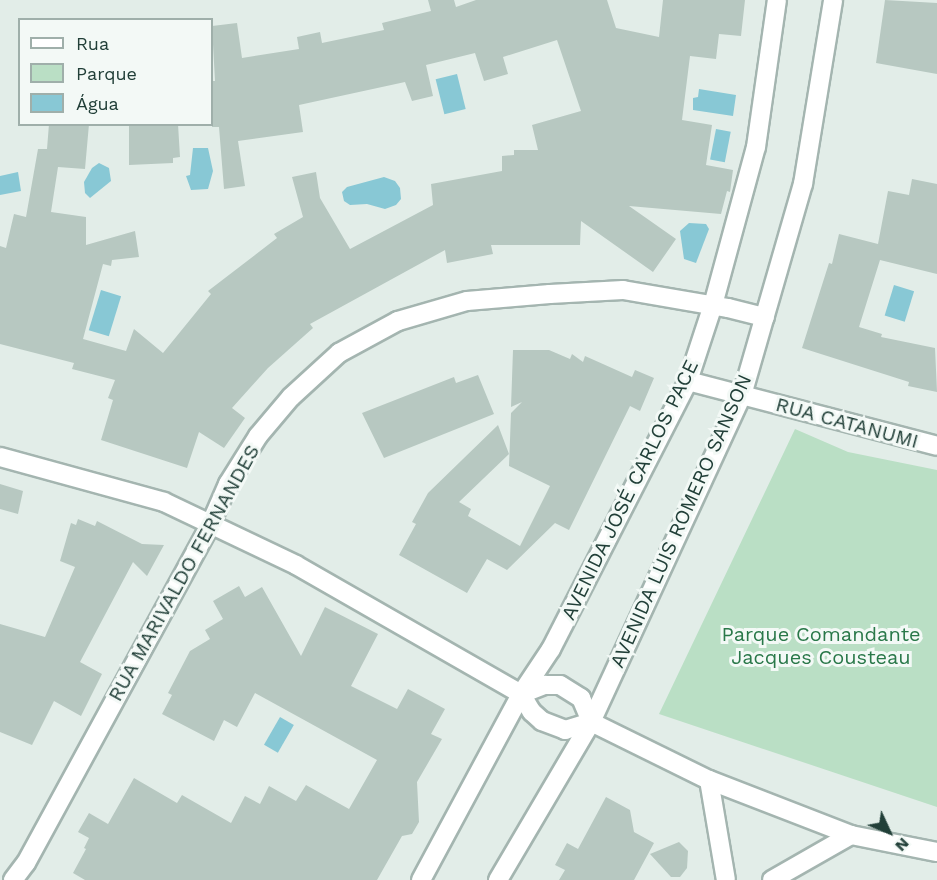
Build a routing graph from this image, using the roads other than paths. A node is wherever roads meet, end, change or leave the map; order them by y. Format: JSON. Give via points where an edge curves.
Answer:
{"nodes":[{"id":1,"x":777,"y":0,"type":"edge"},
{"id":2,"x":833,"y":0,"type":"edge"},
{"id":3,"x":713,"y":305,"type":"junction"},
{"id":4,"x":765,"y":317,"type":"junction"},
{"id":5,"x":688,"y":381,"type":"junction"},
{"id":6,"x":742,"y":395,"type":"junction"},
{"id":7,"x":937,"y":446,"type":"edge"},
{"id":8,"x":0,"y":457,"type":"edge"},
{"id":9,"x":211,"y":523,"type":"junction"},
{"id":10,"x":521,"y":694,"type":"junction"},
{"id":11,"x":591,"y":722,"type":"junction"},
{"id":12,"x":709,"y":780,"type":"junction"},
{"id":13,"x":851,"y":835,"type":"junction"},
{"id":14,"x":937,"y":852,"type":"edge"},
{"id":15,"x":13,"y":880,"type":"edge"},
{"id":16,"x":421,"y":880,"type":"edge"},
{"id":17,"x":498,"y":880,"type":"edge"},
{"id":18,"x":726,"y":880,"type":"edge"},
{"id":19,"x":772,"y":880,"type":"edge"}],
"edges":[{"from":1,"to":3,"type":"street","name":"AVENIDA JOSÉ CARLOS PACE","via":[[756,147]]},
{"from":2,"to":4,"type":"street","name":"AVENIDA LUIS ROMERO SANSON","via":[[803,184]]},
{"from":3,"to":4,"type":"street","name":"RUA MARIVALDO FERNANDES"},
{"from":3,"to":5,"type":"street","name":"AVENIDA JOSÉ CARLOS PACE"},
{"from":3,"to":9,"type":"street","name":"RUA MARIVALDO FERNANDES","via":[[623,290],[467,301],[398,321],[339,353],[291,397],[258,436],[228,484]]},
{"from":4,"to":6,"type":"street","name":"AVENIDA LUIS ROMERO SANSON"},
{"from":5,"to":6,"type":"street","name":"RUA CATANUMI"},
{"from":5,"to":10,"type":"street","name":"AVENIDA JOSÉ CARLOS PACE","via":[[551,650]]},
{"from":6,"to":7,"type":"street","name":"RUA CATANUMI"},
{"from":6,"to":11,"type":"street","name":"AVENIDA LUIS ROMERO SANSON"},
{"from":8,"to":9,"type":"street","via":[[164,502]]},
{"from":9,"to":10,"type":"street","via":[[296,565]]},
{"from":9,"to":15,"type":"street","name":"RUA MARIVALDO FERNANDES","via":[[32,852]]},
{"from":10,"to":11,"type":"street","via":[[531,712],[565,730]]},
{"from":10,"to":11,"type":"street","via":[[545,685],[560,686],[581,698]]},
{"from":10,"to":16,"type":"street","name":"AVENIDA JOSÉ CARLOS PACE"},
{"from":11,"to":12,"type":"street"},
{"from":11,"to":17,"type":"street"},
{"from":12,"to":13,"type":"street"},
{"from":12,"to":18,"type":"street"},
{"from":13,"to":14,"type":"street"},
{"from":13,"to":19,"type":"street"}]}
